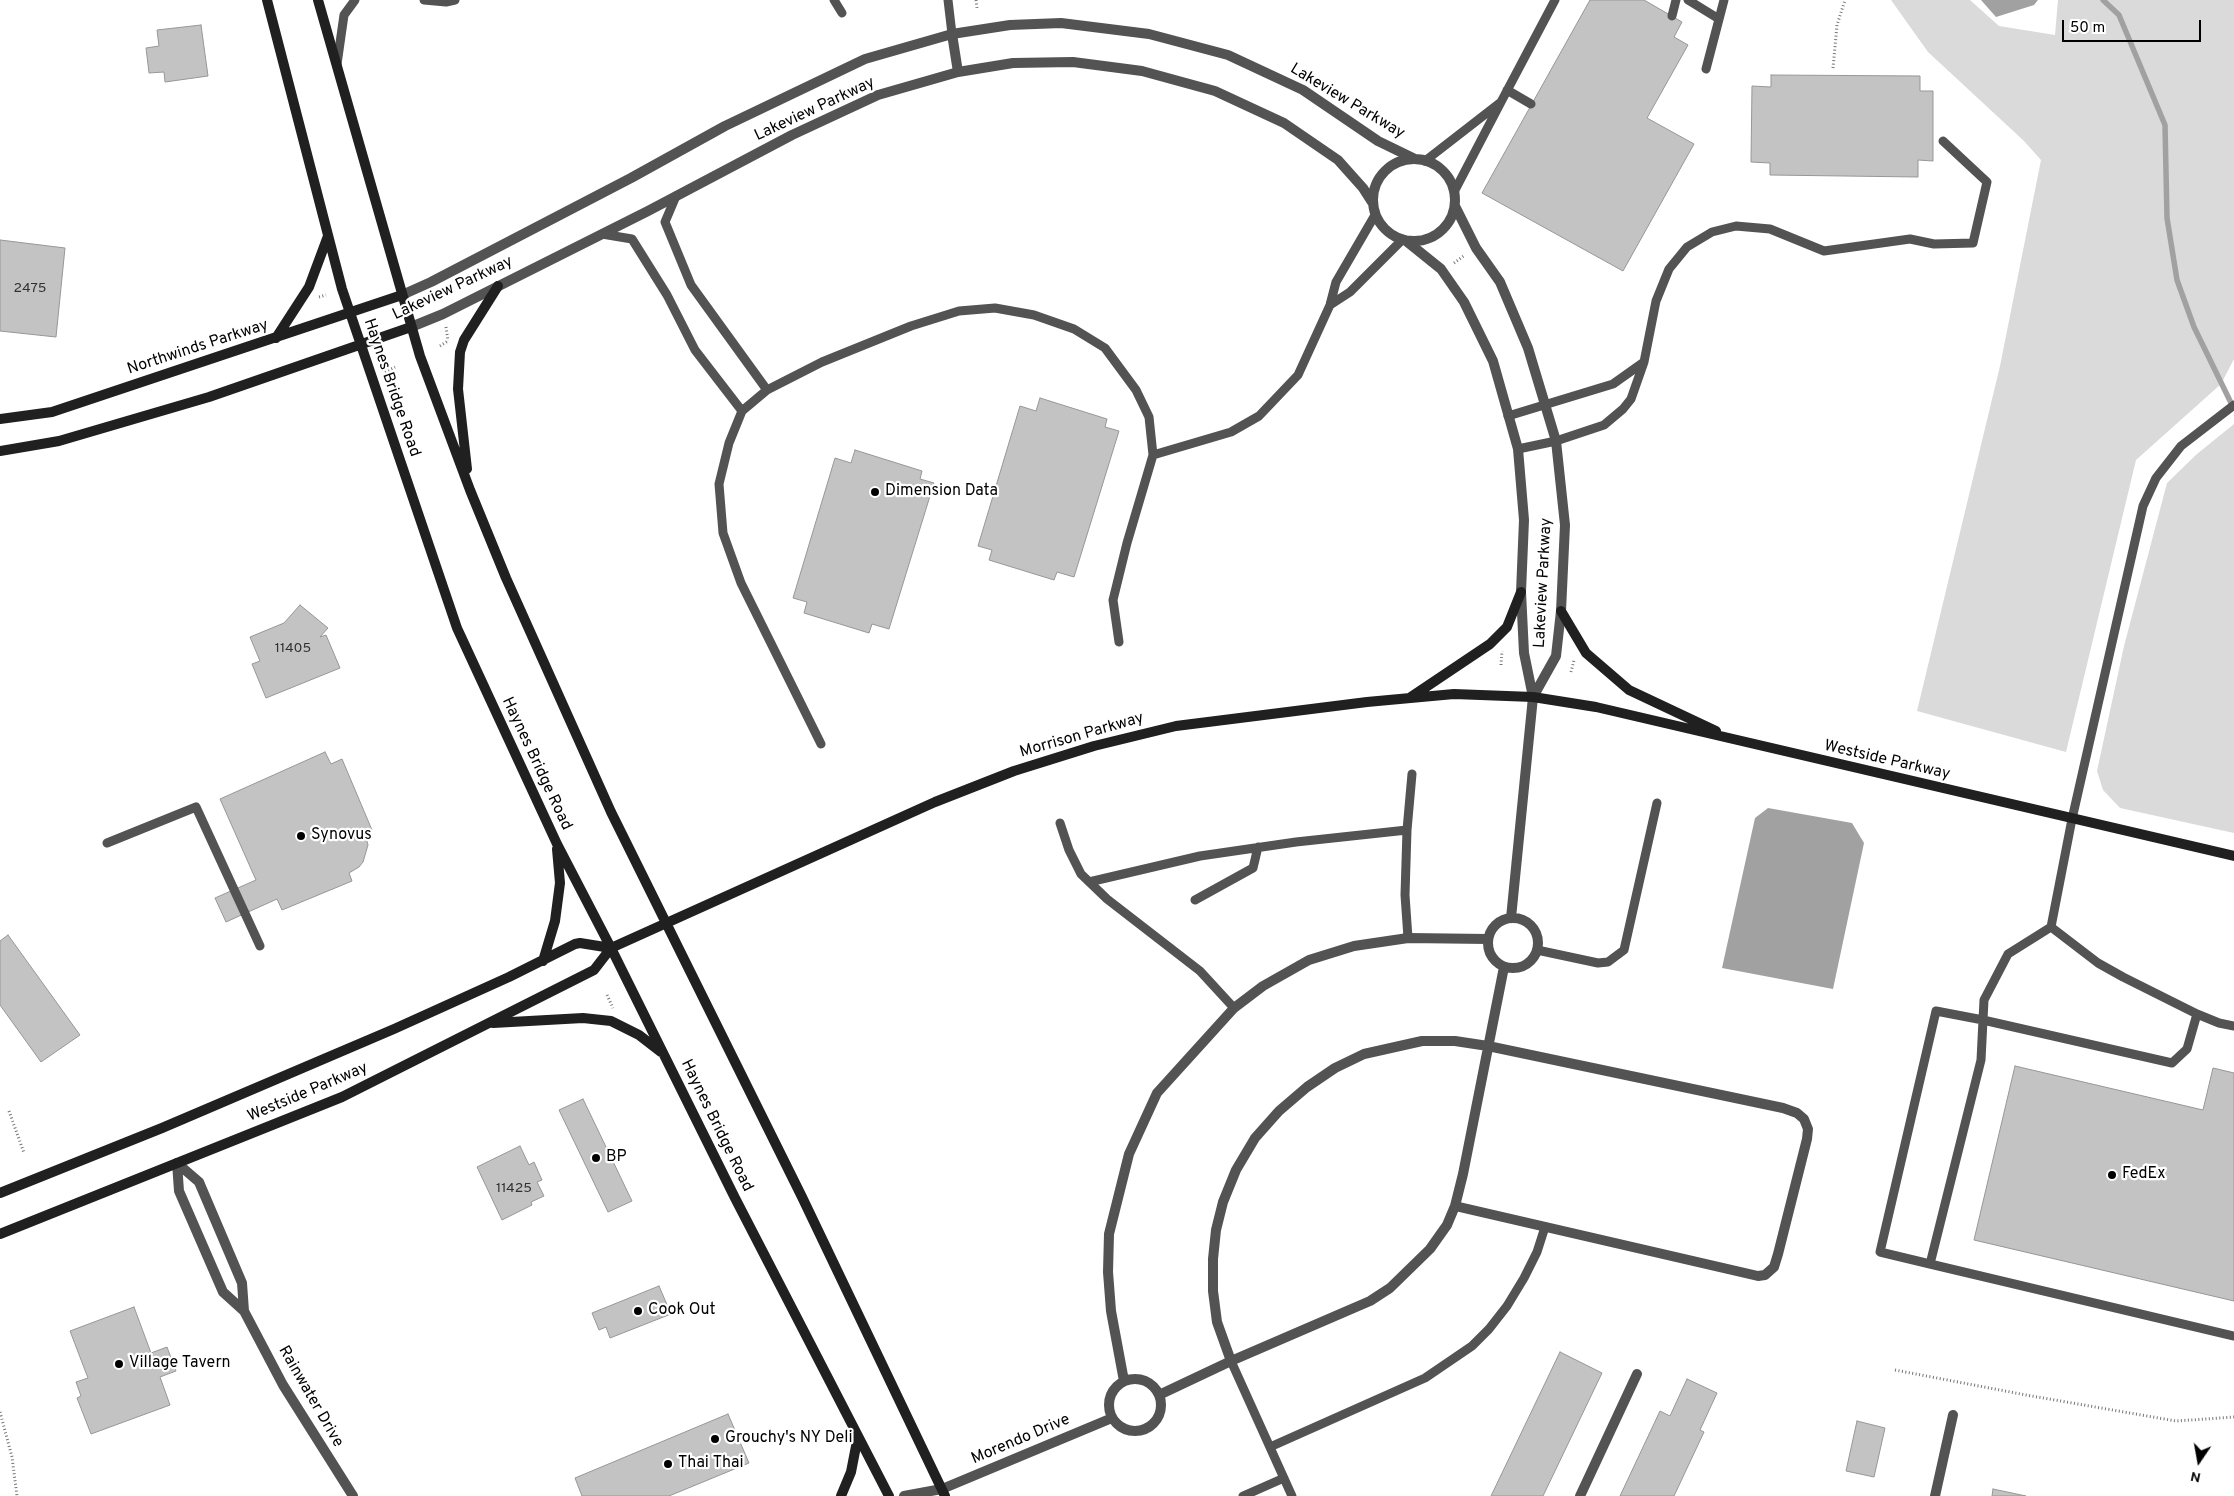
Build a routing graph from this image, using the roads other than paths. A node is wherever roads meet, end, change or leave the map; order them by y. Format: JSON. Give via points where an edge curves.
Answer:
{"nodes":[{"id":1,"x":266,"y":0,"type":"edge"},
{"id":2,"x":318,"y":0,"type":"edge"},
{"id":3,"x":355,"y":0,"type":"edge"},
{"id":4,"x":424,"y":0,"type":"edge"},
{"id":5,"x":455,"y":0,"type":"edge"},
{"id":6,"x":834,"y":0,"type":"edge"},
{"id":7,"x":948,"y":0,"type":"edge"},
{"id":8,"x":1555,"y":0,"type":"edge"},
{"id":9,"x":1676,"y":0,"type":"edge"},
{"id":10,"x":1688,"y":0,"type":"edge"},
{"id":11,"x":1724,"y":0,"type":"edge"},
{"id":12,"x":842,"y":13,"type":"dead end"},
{"id":13,"x":1672,"y":16,"type":"dead end"},
{"id":14,"x":1718,"y":20,"type":"junction"},
{"id":15,"x":952,"y":34,"type":"junction"},
{"id":16,"x":336,"y":65,"type":"junction"},
{"id":17,"x":1706,"y":69,"type":"dead end"},
{"id":18,"x":958,"y":72,"type":"junction"},
{"id":19,"x":1507,"y":90,"type":"junction"},
{"id":20,"x":1500,"y":102,"type":"junction"},
{"id":21,"x":1531,"y":104,"type":"dead end"},
{"id":22,"x":1943,"y":142,"type":"dead end"},
{"id":23,"x":1420,"y":160,"type":"junction"},
{"id":24,"x":1454,"y":192,"type":"junction"},
{"id":25,"x":676,"y":196,"type":"junction"},
{"id":26,"x":1372,"y":202,"type":"junction"},
{"id":27,"x":1455,"y":206,"type":"junction"},
{"id":28,"x":1375,"y":215,"type":"junction"},
{"id":29,"x":602,"y":234,"type":"junction"},
{"id":30,"x":328,"y":235,"type":"junction"},
{"id":31,"x":1403,"y":240,"type":"junction"},
{"id":32,"x":498,"y":286,"type":"junction"},
{"id":33,"x":402,"y":295,"type":"junction"},
{"id":34,"x":1330,"y":304,"type":"junction"},
{"id":35,"x":350,"y":313,"type":"junction"},
{"id":36,"x":411,"y":327,"type":"junction"},
{"id":37,"x":276,"y":338,"type":"junction"},
{"id":38,"x":360,"y":345,"type":"junction"},
{"id":39,"x":1644,"y":362,"type":"junction"},
{"id":40,"x":767,"y":390,"type":"junction"},
{"id":41,"x":1545,"y":405,"type":"junction"},
{"id":42,"x":2234,"y":405,"type":"edge"},
{"id":43,"x":742,"y":411,"type":"junction"},
{"id":44,"x":1508,"y":416,"type":"junction"},
{"id":45,"x":0,"y":419,"type":"edge"},
{"id":46,"x":1556,"y":441,"type":"junction"},
{"id":47,"x":1518,"y":449,"type":"junction"},
{"id":48,"x":0,"y":450,"type":"edge"},
{"id":49,"x":1153,"y":455,"type":"junction"},
{"id":50,"x":470,"y":490,"type":"junction"},
{"id":51,"x":1521,"y":592,"type":"junction"},
{"id":52,"x":1561,"y":611,"type":"junction"},
{"id":53,"x":1119,"y":642,"type":"dead end"},
{"id":54,"x":1533,"y":697,"type":"junction"},
{"id":55,"x":1410,"y":698,"type":"junction"},
{"id":56,"x":1735,"y":740,"type":"junction"},
{"id":57,"x":822,"y":744,"type":"dead end"},
{"id":58,"x":1412,"y":774,"type":"dead end"},
{"id":59,"x":1657,"y":803,"type":"dead end"},
{"id":60,"x":2072,"y":819,"type":"junction"},
{"id":61,"x":1060,"y":824,"type":"dead end"},
{"id":62,"x":1406,"y":830,"type":"junction"},
{"id":63,"x":107,"y":843,"type":"dead end"},
{"id":64,"x":557,"y":844,"type":"junction"},
{"id":65,"x":1258,"y":847,"type":"junction"},
{"id":66,"x":2234,"y":856,"type":"edge"},
{"id":67,"x":1088,"y":882,"type":"junction"},
{"id":68,"x":1196,"y":900,"type":"dead end"},
{"id":69,"x":1511,"y":918,"type":"junction"},
{"id":70,"x":667,"y":923,"type":"junction"},
{"id":71,"x":2051,"y":927,"type":"junction"},
{"id":72,"x":1408,"y":938,"type":"junction"},
{"id":73,"x":1488,"y":939,"type":"junction"},
{"id":74,"x":260,"y":946,"type":"dead end"},
{"id":75,"x":611,"y":948,"type":"junction"},
{"id":76,"x":1537,"y":950,"type":"junction"},
{"id":77,"x":543,"y":960,"type":"junction"},
{"id":78,"x":1504,"y":967,"type":"junction"},
{"id":79,"x":1234,"y":1008,"type":"junction"},
{"id":80,"x":2197,"y":1014,"type":"junction"},
{"id":81,"x":1983,"y":1020,"type":"junction"},
{"id":82,"x":489,"y":1023,"type":"junction"},
{"id":83,"x":2234,"y":1026,"type":"edge"},
{"id":84,"x":1488,"y":1046,"type":"junction"},
{"id":85,"x":664,"y":1054,"type":"junction"},
{"id":86,"x":177,"y":1163,"type":"junction"},
{"id":87,"x":0,"y":1193,"type":"edge"},
{"id":88,"x":1455,"y":1206,"type":"junction"},
{"id":89,"x":1545,"y":1227,"type":"junction"},
{"id":90,"x":0,"y":1234,"type":"edge"},
{"id":91,"x":1930,"y":1264,"type":"junction"},
{"id":92,"x":244,"y":1312,"type":"junction"},
{"id":93,"x":2234,"y":1336,"type":"edge"},
{"id":94,"x":1231,"y":1361,"type":"junction"},
{"id":95,"x":1637,"y":1374,"type":"dead end"},
{"id":96,"x":1124,"y":1381,"type":"junction"},
{"id":97,"x":1159,"y":1395,"type":"junction"},
{"id":98,"x":1953,"y":1415,"type":"dead end"},
{"id":99,"x":1112,"y":1418,"type":"junction"},
{"id":100,"x":858,"y":1436,"type":"junction"},
{"id":101,"x":1270,"y":1447,"type":"junction"},
{"id":102,"x":1284,"y":1478,"type":"junction"},
{"id":103,"x":941,"y":1494,"type":"edge"},
{"id":104,"x":354,"y":1496,"type":"edge"},
{"id":105,"x":841,"y":1496,"type":"edge"},
{"id":106,"x":890,"y":1496,"type":"edge"},
{"id":107,"x":904,"y":1496,"type":"edge"},
{"id":108,"x":1243,"y":1496,"type":"edge"},
{"id":109,"x":1292,"y":1496,"type":"edge"},
{"id":110,"x":1580,"y":1496,"type":"edge"},
{"id":111,"x":1935,"y":1496,"type":"edge"}],
"edges":[{"from":1,"to":30,"type":"main road","name":"Haynes Bridge Road"},
{"from":2,"to":16,"type":"main road"},
{"from":3,"to":16,"type":"lane","via":[[344,15]]},
{"from":4,"to":5,"type":"lane"},
{"from":6,"to":12,"type":"lane"},
{"from":7,"to":15,"type":"lane"},
{"from":8,"to":19,"type":"lane"},
{"from":9,"to":13,"type":"lane"},
{"from":10,"to":14,"type":"lane"},
{"from":11,"to":14,"type":"lane"},
{"from":14,"to":17,"type":"lane"},
{"from":15,"to":18,"type":"street"},
{"from":15,"to":23,"type":"street","name":"Lakeview Parkway","via":[[1010,25],[1061,23],[1149,34],[1228,55],[1303,90],[1378,141]]},
{"from":15,"to":33,"type":"street","name":"Lakeview Parkway","via":[[865,59],[784,97]]},
{"from":16,"to":33,"type":"main road"},
{"from":18,"to":25,"type":"street","name":"Lakeview Parkway","via":[[878,95],[792,135]]},
{"from":18,"to":26,"type":"street","name":"Lakeview Parkway","via":[[1013,63],[1073,62],[1142,71],[1215,91],[1284,122],[1338,160]]},
{"from":19,"to":20,"type":"lane"},
{"from":19,"to":21,"type":"lane"},
{"from":20,"to":23,"type":"lane"},
{"from":20,"to":24,"type":"lane"},
{"from":22,"to":39,"type":"lane","via":[[1987,182],[1973,243],[1934,244],[1910,238],[1824,251],[1770,229],[1736,226],[1712,232],[1687,246],[1669,268],[1656,301]]},
{"from":23,"to":24,"type":"street","via":[[1440,169],[1450,179]]},
{"from":23,"to":26,"type":"street","via":[[1401,160],[1389,166],[1373,188]]},
{"from":24,"to":27,"type":"street"},
{"from":25,"to":29,"type":"street","name":"Lakeview Parkway"},
{"from":25,"to":40,"type":"lane","via":[[666,222],[691,285]]},
{"from":26,"to":28,"type":"street"},
{"from":27,"to":31,"type":"street","via":[[1451,219],[1437,234],[1418,241]]},
{"from":27,"to":41,"type":"street","name":"Lakeview Parkway","via":[[1476,248],[1500,282],[1528,348]]},
{"from":28,"to":31,"type":"street","via":[[1392,236]]},
{"from":28,"to":34,"type":"lane","via":[[1336,282]]},
{"from":29,"to":32,"type":"street","name":"Lakeview Parkway"},
{"from":29,"to":43,"type":"lane","via":[[632,239],[695,350]]},
{"from":30,"to":35,"type":"main road","name":"Haynes Bridge Road"},
{"from":30,"to":37,"type":"main road","via":[[310,287]]},
{"from":31,"to":34,"type":"lane","via":[[1350,292]]},
{"from":31,"to":44,"type":"street","name":"Lakeview Parkway","via":[[1441,269],[1464,302],[1492,361]]},
{"from":32,"to":36,"type":"street","name":"Lakeview Parkway"},
{"from":32,"to":50,"type":"main road","via":[[460,352],[460,419]]},
{"from":33,"to":35,"type":"main road","name":"Northwinds Parkway"},
{"from":33,"to":36,"type":"main road"},
{"from":34,"to":49,"type":"lane","via":[[1298,375],[1259,416],[1231,432]]},
{"from":35,"to":37,"type":"main road","name":"Northwinds Parkway"},
{"from":35,"to":38,"type":"main road","name":"Haynes Bridge Road"},
{"from":36,"to":38,"type":"main road","name":"Lakeview Parkway"},
{"from":36,"to":50,"type":"main road"},
{"from":37,"to":45,"type":"main road","name":"Northwinds Parkway","via":[[52,412]]},
{"from":38,"to":48,"type":"main road","via":[[200,400],[59,441]]},
{"from":38,"to":64,"type":"main road","name":"Haynes Bridge Road","via":[[457,628]]},
{"from":39,"to":41,"type":"lane","via":[[1613,384]]},
{"from":39,"to":46,"type":"lane","via":[[1631,399],[1623,409],[1604,426]]},
{"from":40,"to":43,"type":"lane"},
{"from":40,"to":49,"type":"lane","via":[[822,362],[911,326],[959,311],[995,308],[1034,315],[1074,329],[1105,348],[1136,390],[1149,417]]},
{"from":41,"to":44,"type":"lane"},
{"from":41,"to":46,"type":"street","name":"Lakeview Parkway"},
{"from":42,"to":60,"type":"lane","via":[[2181,446],[2156,478],[2143,506]]},
{"from":43,"to":57,"type":"lane","via":[[729,443],[719,484],[723,533],[741,583]]},
{"from":44,"to":47,"type":"street","name":"Lakeview Parkway"},
{"from":46,"to":47,"type":"lane"},
{"from":46,"to":52,"type":"street","name":"Lakeview Parkway","via":[[1565,525]]},
{"from":47,"to":51,"type":"street","name":"Lakeview Parkway","via":[[1524,520]]},
{"from":49,"to":53,"type":"lane","via":[[1113,600]]},
{"from":50,"to":70,"type":"main road","via":[[511,591],[607,803]]},
{"from":51,"to":54,"type":"street","name":"Lakeview Parkway","via":[[1524,653]]},
{"from":51,"to":55,"type":"main road","via":[[1507,627],[1490,644]]},
{"from":52,"to":54,"type":"street","name":"Lakeview Parkway","via":[[1556,656]]},
{"from":52,"to":56,"type":"main road","via":[[1586,653],[1629,690]]},
{"from":54,"to":55,"type":"main road","name":"Morrison Parkway","via":[[1454,694]]},
{"from":54,"to":56,"type":"main road","name":"Westside Parkway"},
{"from":54,"to":69,"type":"street"},
{"from":55,"to":70,"type":"main road","name":"Morrison Parkway","via":[[1176,726],[1094,746],[1014,771],[935,802]]},
{"from":56,"to":60,"type":"main road","name":"Westside Parkway"},
{"from":58,"to":62,"type":"lane"},
{"from":59,"to":76,"type":"lane","via":[[1624,950],[1608,962],[1598,963]]},
{"from":60,"to":66,"type":"main road","name":"Westside Parkway"},
{"from":60,"to":71,"type":"lane"},
{"from":61,"to":67,"type":"lane","via":[[1073,858]]},
{"from":62,"to":65,"type":"lane"},
{"from":62,"to":72,"type":"lane"},
{"from":63,"to":74,"type":"lane","via":[[196,806]]},
{"from":64,"to":75,"type":"main road","name":"Haynes Bridge Road"},
{"from":64,"to":77,"type":"main road","via":[[560,883],[555,921]]},
{"from":65,"to":67,"type":"lane","via":[[1200,856]]},
{"from":65,"to":68,"type":"lane","via":[[1253,868]]},
{"from":67,"to":79,"type":"lane","via":[[1200,972]]},
{"from":69,"to":73,"type":"street","via":[[1496,924]]},
{"from":69,"to":76,"type":"street","via":[[1527,922],[1532,928],[1537,935]]},
{"from":70,"to":75,"type":"main road","name":"Westside Parkway"},
{"from":70,"to":103,"type":"main road","via":[[802,1197]]},
{"from":71,"to":80,"type":"lane","via":[[2098,963]]},
{"from":71,"to":81,"type":"lane","via":[[2008,954],[1984,1000]]},
{"from":72,"to":73,"type":"street"},
{"from":72,"to":79,"type":"street","via":[[1354,946],[1309,960],[1263,986]]},
{"from":73,"to":78,"type":"street","via":[[1491,956]]},
{"from":75,"to":77,"type":"main road","name":"Westside Parkway","via":[[580,943]]},
{"from":75,"to":82,"type":"main road","name":"Westside Parkway","via":[[594,970]]},
{"from":75,"to":85,"type":"main road","name":"Haynes Bridge Road"},
{"from":76,"to":78,"type":"street","via":[[1528,964],[1512,969]]},
{"from":77,"to":87,"type":"main road","name":"Westside Parkway","via":[[394,1029]]},
{"from":78,"to":84,"type":"street"},
{"from":79,"to":96,"type":"street","via":[[1157,1093],[1129,1154],[1109,1234],[1108,1272],[1112,1319]]},
{"from":80,"to":81,"type":"lane","via":[[2187,1049],[2172,1063]]},
{"from":80,"to":83,"type":"lane"},
{"from":81,"to":91,"type":"lane","via":[[1981,1060]]},
{"from":81,"to":91,"type":"lane","via":[[1936,1010],[1880,1252]]},
{"from":82,"to":85,"type":"main road","via":[[583,1018],[611,1021],[639,1035]]},
{"from":82,"to":86,"type":"main road","name":"Westside Parkway","via":[[342,1098]]},
{"from":84,"to":88,"type":"street"},
{"from":84,"to":89,"type":"street","via":[[1783,1108],[1797,1113],[1808,1129],[1778,1254],[1774,1267],[1765,1275]]},
{"from":84,"to":94,"type":"street","via":[[1422,1041],[1364,1054],[1307,1087],[1279,1111],[1256,1138],[1236,1170],[1226,1194],[1215,1239],[1215,1306]]},
{"from":85,"to":100,"type":"main road","name":"Haynes Bridge Road"},
{"from":86,"to":90,"type":"main road","name":"Westside Parkway"},
{"from":86,"to":92,"type":"street","name":"Rainwater Drive","via":[[180,1191],[223,1292]]},
{"from":86,"to":92,"type":"street","name":"Rainwater Drive","via":[[199,1182],[242,1283]]},
{"from":88,"to":89,"type":"street"},
{"from":88,"to":94,"type":"street","via":[[1430,1249],[1390,1288],[1370,1301]]},
{"from":89,"to":101,"type":"lane","via":[[1524,1278],[1507,1306],[1472,1346],[1425,1378]]},
{"from":91,"to":93,"type":"lane"},
{"from":92,"to":104,"type":"street","name":"Rainwater Drive","via":[[283,1385]]},
{"from":94,"to":97,"type":"street"},
{"from":94,"to":101,"type":"lane"},
{"from":95,"to":110,"type":"street"},
{"from":96,"to":97,"type":"street","via":[[1140,1379],[1148,1382]]},
{"from":96,"to":99,"type":"street","via":[[1117,1385],[1109,1401]]},
{"from":97,"to":99,"type":"street","via":[[1161,1403],[1157,1419],[1143,1430],[1126,1430]]},
{"from":98,"to":111,"type":"street"},
{"from":99,"to":103,"type":"street","name":"Morendo Drive"},
{"from":100,"to":105,"type":"main road","via":[[851,1472]]},
{"from":100,"to":106,"type":"main road","name":"Haynes Bridge Road"},
{"from":101,"to":102,"type":"lane"},
{"from":102,"to":108,"type":"lane"},
{"from":102,"to":109,"type":"lane"},
{"from":103,"to":107,"type":"street","name":"Morendo Drive"}]}
